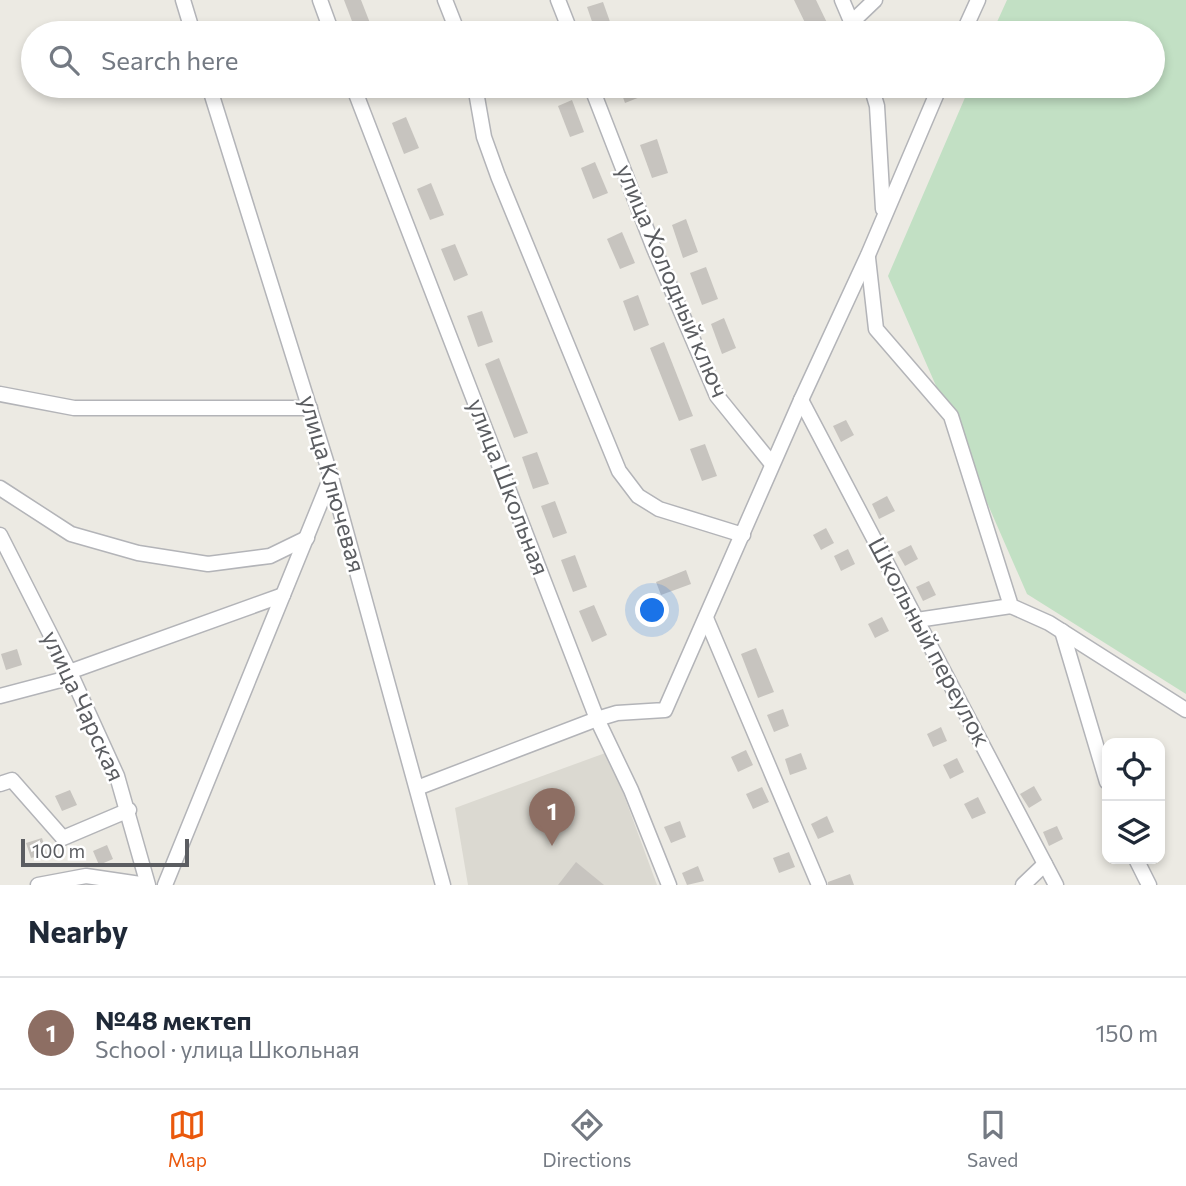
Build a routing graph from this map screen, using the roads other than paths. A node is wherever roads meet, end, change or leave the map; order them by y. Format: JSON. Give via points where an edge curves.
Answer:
{"nodes":[{"id":1,"x":183,"y":0,"type":"edge"},
{"id":2,"x":320,"y":0,"type":"edge"},
{"id":3,"x":445,"y":0,"type":"edge"},
{"id":4,"x":558,"y":0,"type":"edge"},
{"id":5,"x":842,"y":0,"type":"edge"},
{"id":6,"x":875,"y":0,"type":"edge"},
{"id":7,"x":978,"y":0,"type":"edge"},
{"id":8,"x":189,"y":21,"type":"edge"},
{"id":9,"x":328,"y":21,"type":"edge"},
{"id":10,"x":453,"y":21,"type":"edge"},
{"id":11,"x":566,"y":21,"type":"edge"},
{"id":12,"x":851,"y":21,"type":"edge"},
{"id":13,"x":859,"y":21,"type":"edge"},
{"id":14,"x":968,"y":21,"type":"edge"},
{"id":15,"x":213,"y":98,"type":"edge"},
{"id":16,"x":358,"y":98,"type":"edge"},
{"id":17,"x":477,"y":98,"type":"edge"},
{"id":18,"x":596,"y":98,"type":"edge"},
{"id":19,"x":875,"y":98,"type":"edge"},
{"id":20,"x":935,"y":98,"type":"edge"},
{"id":21,"x":883,"y":214,"type":"junction"},
{"id":22,"x":868,"y":255,"type":"junction"},
{"id":23,"x":0,"y":394,"type":"edge"},
{"id":24,"x":801,"y":400,"type":"junction"},
{"id":25,"x":310,"y":408,"type":"junction"},
{"id":26,"x":772,"y":464,"type":"junction"},
{"id":27,"x":331,"y":477,"type":"junction"},
{"id":28,"x":0,"y":488,"type":"edge"},
{"id":29,"x":743,"y":535,"type":"junction"},
{"id":30,"x":0,"y":536,"type":"edge"},
{"id":31,"x":307,"y":538,"type":"junction"},
{"id":32,"x":283,"y":595,"type":"junction"},
{"id":33,"x":1011,"y":606,"type":"junction"},
{"id":34,"x":706,"y":618,"type":"junction"},
{"id":35,"x":917,"y":620,"type":"junction"},
{"id":36,"x":1062,"y":631,"type":"junction"},
{"id":37,"x":71,"y":674,"type":"junction"},
{"id":38,"x":0,"y":696,"type":"edge"},
{"id":39,"x":1186,"y":710,"type":"edge"},
{"id":40,"x":597,"y":719,"type":"junction"},
{"id":41,"x":1102,"y":765,"type":"edge"},
{"id":42,"x":0,"y":784,"type":"edge"},
{"id":43,"x":417,"y":788,"type":"junction"},
{"id":44,"x":129,"y":810,"type":"junction"},
{"id":45,"x":1045,"y":864,"type":"junction"},
{"id":46,"x":1138,"y":864,"type":"edge"},
{"id":47,"x":38,"y":885,"type":"edge"},
{"id":48,"x":148,"y":885,"type":"edge"},
{"id":49,"x":165,"y":885,"type":"edge"},
{"id":50,"x":443,"y":885,"type":"edge"},
{"id":51,"x":668,"y":885,"type":"edge"},
{"id":52,"x":819,"y":885,"type":"edge"},
{"id":53,"x":1023,"y":885,"type":"edge"},
{"id":54,"x":1056,"y":885,"type":"edge"},
{"id":55,"x":1149,"y":885,"type":"edge"}],
"edges":[{"from":1,"to":8,"type":"street"},
{"from":2,"to":9,"type":"street"},
{"from":3,"to":10,"type":"street"},
{"from":4,"to":11,"type":"street"},
{"from":5,"to":12,"type":"street"},
{"from":6,"to":13,"type":"street"},
{"from":7,"to":14,"type":"street"},
{"from":15,"to":25,"type":"street","name":"улица Ключевая"},
{"from":16,"to":40,"type":"street","name":"улица Школьная"},
{"from":17,"to":29,"type":"street","via":[[488,150],[619,471],[638,496],[659,509]]},
{"from":18,"to":26,"type":"street","name":"улица Холодный ключ","via":[[717,396]]},
{"from":19,"to":21,"type":"street"},
{"from":20,"to":21,"type":"street"},
{"from":21,"to":22,"type":"street"},
{"from":22,"to":24,"type":"street"},
{"from":22,"to":33,"type":"street","via":[[876,329],[951,416]]},
{"from":23,"to":25,"type":"street","via":[[74,408]]},
{"from":24,"to":26,"type":"street"},
{"from":24,"to":35,"type":"street","name":"Школьный переулок"},
{"from":25,"to":27,"type":"street","name":"улица Ключевая"},
{"from":26,"to":29,"type":"street"},
{"from":27,"to":31,"type":"street"},
{"from":27,"to":43,"type":"street","name":"улица Ключевая"},
{"from":28,"to":31,"type":"street","via":[[71,534],[138,553],[208,564],[270,556]]},
{"from":29,"to":34,"type":"street"},
{"from":30,"to":37,"type":"street","name":"улица Чарская"},
{"from":31,"to":32,"type":"street"},
{"from":32,"to":37,"type":"street"},
{"from":32,"to":49,"type":"street"},
{"from":33,"to":35,"type":"street"},
{"from":33,"to":36,"type":"street"},
{"from":34,"to":40,"type":"street","via":[[665,710]]},
{"from":34,"to":52,"type":"street"},
{"from":35,"to":45,"type":"street","name":"Школьный переулок"},
{"from":36,"to":39,"type":"street"},
{"from":36,"to":41,"type":"street"},
{"from":37,"to":38,"type":"street"},
{"from":37,"to":44,"type":"street","name":"улица Чарская"},
{"from":40,"to":43,"type":"street"},
{"from":40,"to":51,"type":"street","name":"улица Школьная"},
{"from":42,"to":44,"type":"street","via":[[12,780],[63,838]]},
{"from":43,"to":50,"type":"street","name":"улица Ключевая"},
{"from":44,"to":48,"type":"street","name":"улица Чарская"},
{"from":45,"to":53,"type":"street"},
{"from":45,"to":54,"type":"street","name":"Школьный переулок"},
{"from":46,"to":55,"type":"street"},
{"from":47,"to":48,"type":"street","via":[[86,876]]}]}
